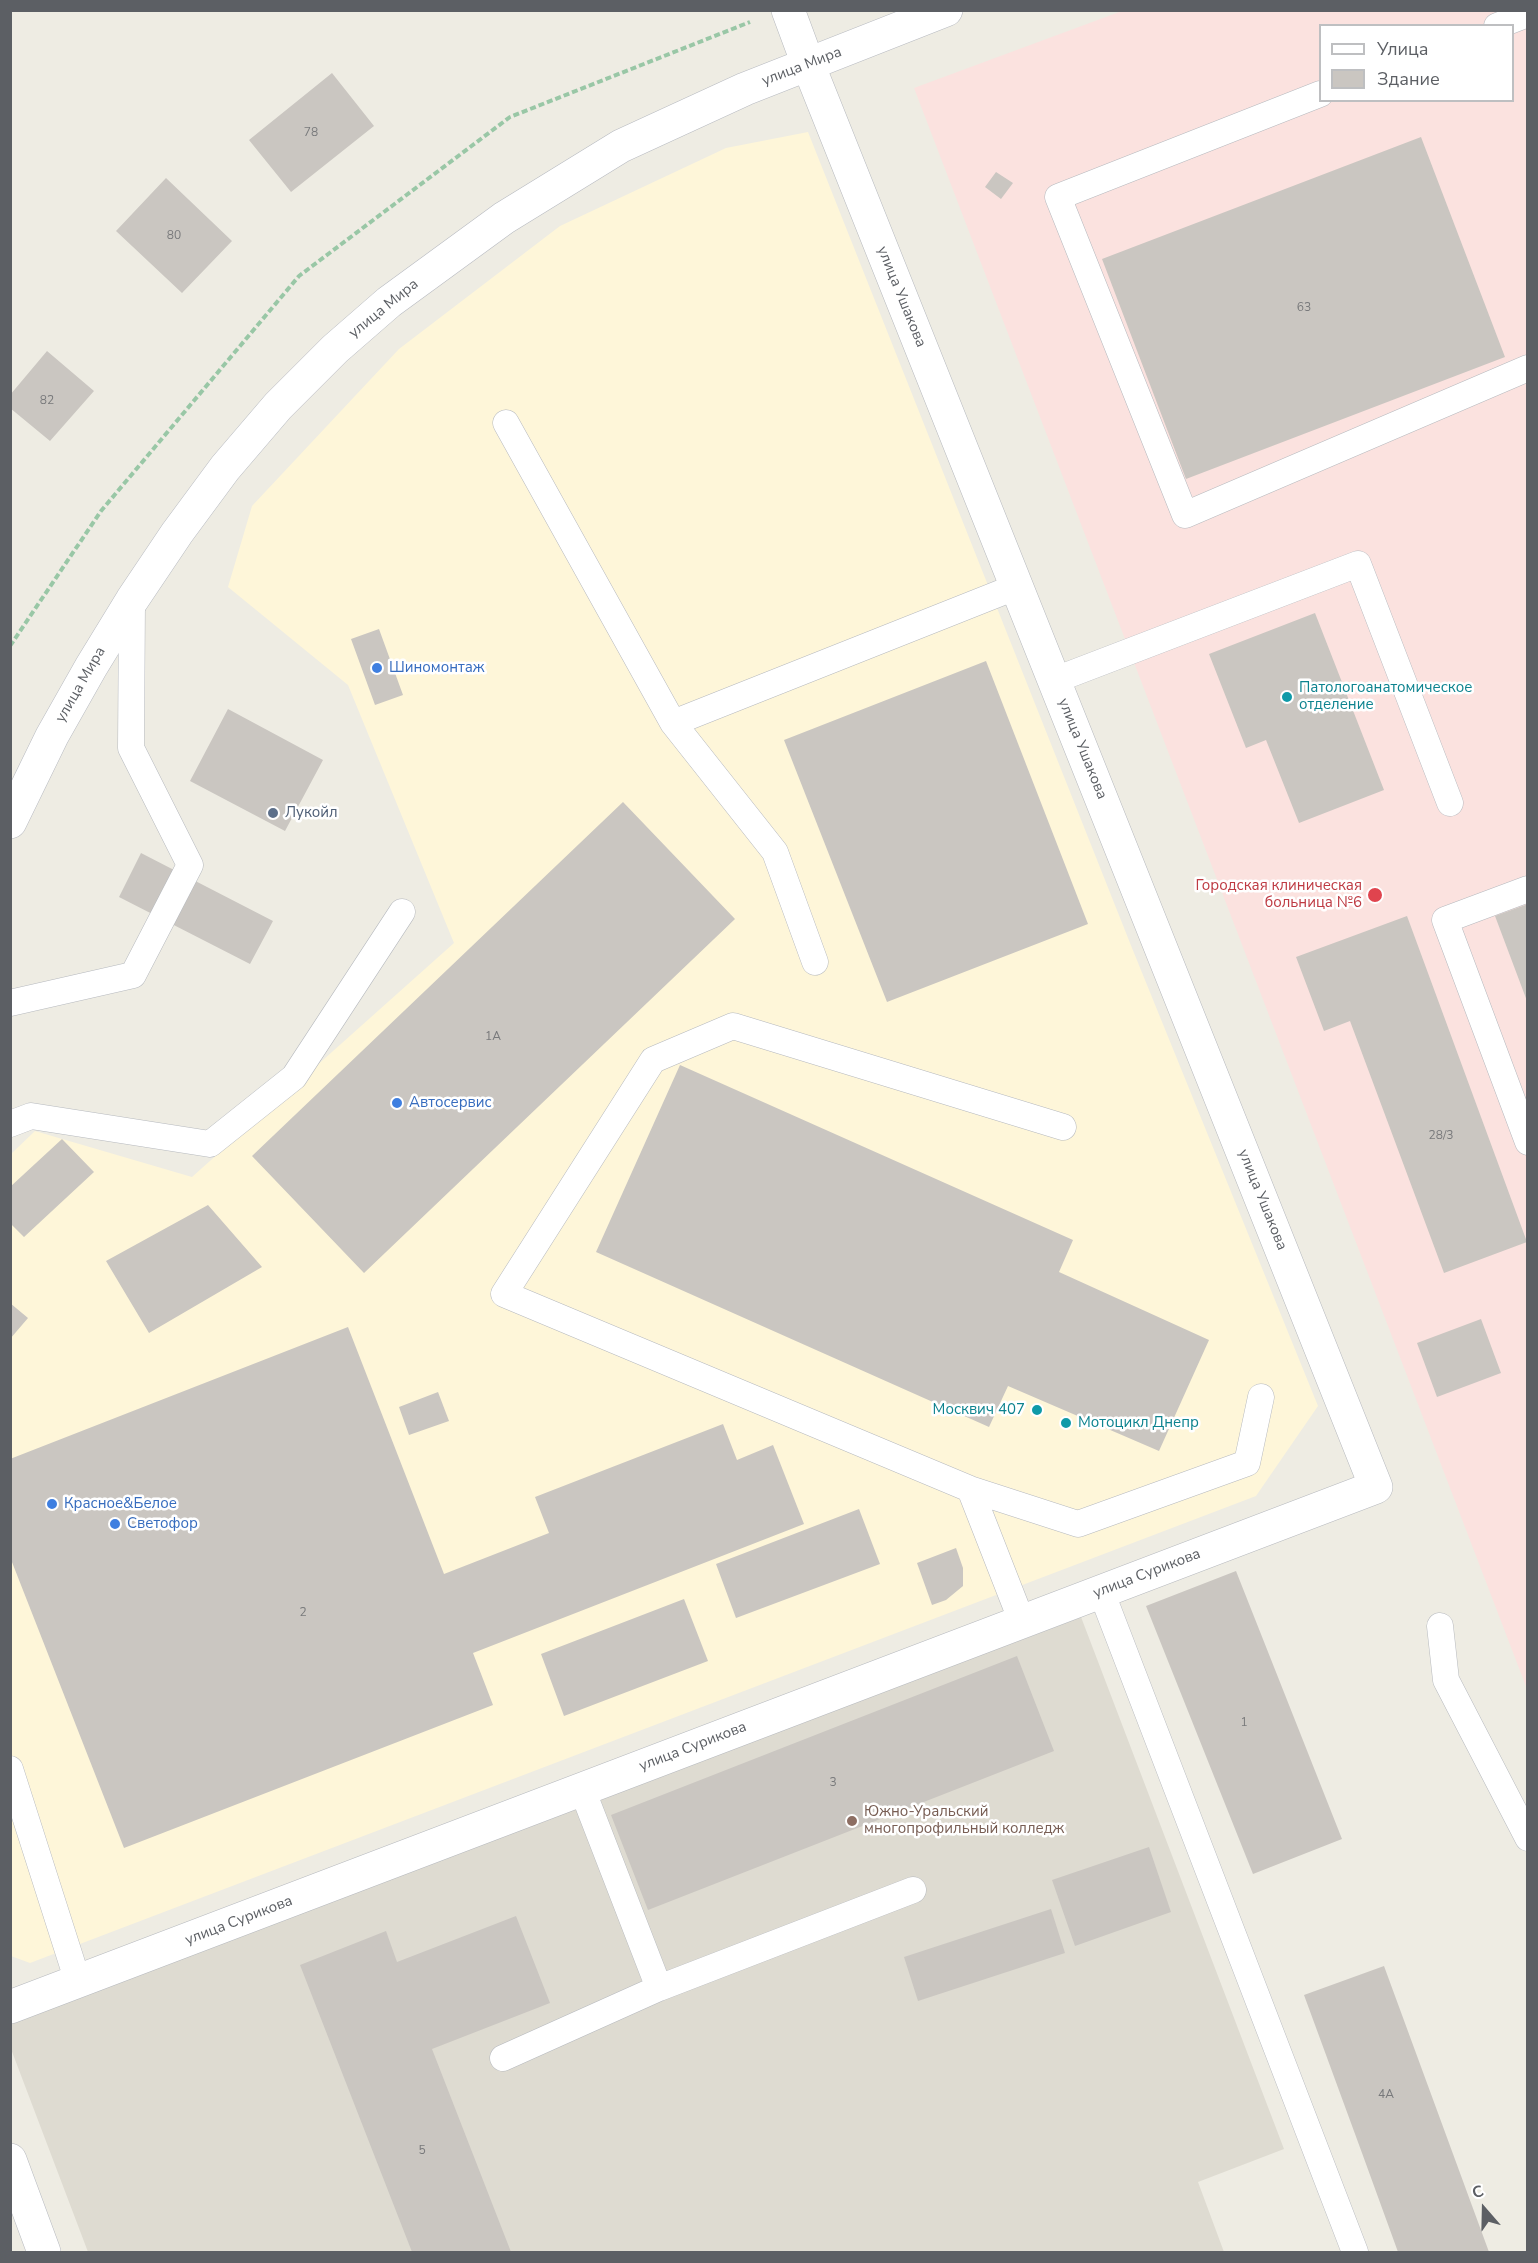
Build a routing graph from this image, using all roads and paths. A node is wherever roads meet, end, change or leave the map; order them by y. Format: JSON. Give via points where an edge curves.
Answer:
{"nodes":[{"id":1,"x":788,"y":10,"type":"edge"},
{"id":2,"x":946,"y":10,"type":"edge"},
{"id":3,"x":1527,"y":14,"type":"edge"},
{"id":4,"x":757,"y":19,"type":"dead end"},
{"id":5,"x":1502,"y":24,"type":"edge"},
{"id":6,"x":808,"y":64,"type":"junction"},
{"id":7,"x":1319,"y":94,"type":"edge"},
{"id":8,"x":1527,"y":368,"type":"edge"},
{"id":9,"x":506,"y":423,"type":"dead end"},
{"id":10,"x":1018,"y":586,"type":"junction"},
{"id":11,"x":132,"y":600,"type":"junction"},
{"id":12,"x":10,"y":646,"type":"edge"},
{"id":13,"x":1055,"y":680,"type":"junction"},
{"id":14,"x":673,"y":723,"type":"junction"},
{"id":15,"x":1450,"y":803,"type":"dead end"},
{"id":16,"x":10,"y":822,"type":"edge"},
{"id":17,"x":1527,"y":889,"type":"edge"},
{"id":18,"x":402,"y":912,"type":"dead end"},
{"id":19,"x":815,"y":962,"type":"dead end"},
{"id":20,"x":10,"y":1003,"type":"edge"},
{"id":21,"x":10,"y":1124,"type":"edge"},
{"id":22,"x":1063,"y":1127,"type":"dead end"},
{"id":23,"x":1527,"y":1142,"type":"edge"},
{"id":24,"x":1261,"y":1397,"type":"dead end"},
{"id":25,"x":1376,"y":1486,"type":"joint"},
{"id":26,"x":970,"y":1489,"type":"junction"},
{"id":27,"x":1101,"y":1591,"type":"junction"},
{"id":28,"x":1022,"y":1622,"type":"junction"},
{"id":29,"x":1440,"y":1626,"type":"dead end"},
{"id":30,"x":10,"y":1769,"type":"edge"},
{"id":31,"x":582,"y":1789,"type":"junction"},
{"id":32,"x":1527,"y":1838,"type":"edge"},
{"id":33,"x":913,"y":1890,"type":"dead end"},
{"id":34,"x":78,"y":1982,"type":"junction"},
{"id":35,"x":659,"y":1988,"type":"junction"},
{"id":36,"x":10,"y":2007,"type":"edge"},
{"id":37,"x":503,"y":2058,"type":"dead end"},
{"id":38,"x":10,"y":2160,"type":"edge"},
{"id":39,"x":44,"y":2253,"type":"edge"},
{"id":40,"x":1355,"y":2253,"type":"edge"}],
"edges":[{"from":1,"to":6,"type":"street","name":"улица Ушакова"},
{"from":2,"to":6,"type":"street","name":"улица Мира"},
{"from":3,"to":5,"type":"lane"},
{"from":4,"to":12,"type":"path","via":[[510,117],[299,276],[101,511]]},
{"from":6,"to":10,"type":"street","name":"улица Ушакова"},
{"from":6,"to":11,"type":"street","name":"улица Мира","via":[[693,111],[621,146],[504,218],[390,302],[278,406],[225,468]]},
{"from":7,"to":8,"type":"lane","via":[[1058,196],[1185,515]]},
{"from":9,"to":14,"type":"lane"},
{"from":10,"to":13,"type":"street","name":"улица Ушакова"},
{"from":10,"to":14,"type":"lane"},
{"from":11,"to":16,"type":"street","name":"улица Мира","via":[[52,736]]},
{"from":11,"to":20,"type":"lane","via":[[131,748],[190,865],[133,975]]},
{"from":13,"to":15,"type":"lane","via":[[1358,564]]},
{"from":13,"to":25,"type":"street","name":"улица Ушакова"},
{"from":14,"to":19,"type":"lane","via":[[775,852]]},
{"from":17,"to":23,"type":"lane","via":[[1445,920]]},
{"from":18,"to":21,"type":"lane","via":[[294,1077],[210,1144],[31,1116]]},
{"from":22,"to":26,"type":"lane","via":[[733,1026],[653,1060],[504,1294]]},
{"from":24,"to":26,"type":"lane","via":[[1247,1463],[1078,1524]]},
{"from":25,"to":27,"type":"street","name":"улица Сурикова"},
{"from":26,"to":28,"type":"lane"},
{"from":27,"to":28,"type":"street","name":"улица Сурикова"},
{"from":27,"to":40,"type":"lane"},
{"from":28,"to":31,"type":"street","name":"улица Сурикова"},
{"from":29,"to":32,"type":"lane","via":[[1446,1680]]},
{"from":30,"to":34,"type":"lane"},
{"from":31,"to":34,"type":"street","name":"улица Сурикова"},
{"from":31,"to":35,"type":"lane"},
{"from":33,"to":35,"type":"lane"},
{"from":34,"to":36,"type":"street","name":"улица Сурикова"},
{"from":35,"to":37,"type":"lane"},
{"from":38,"to":39,"type":"street"}]}
